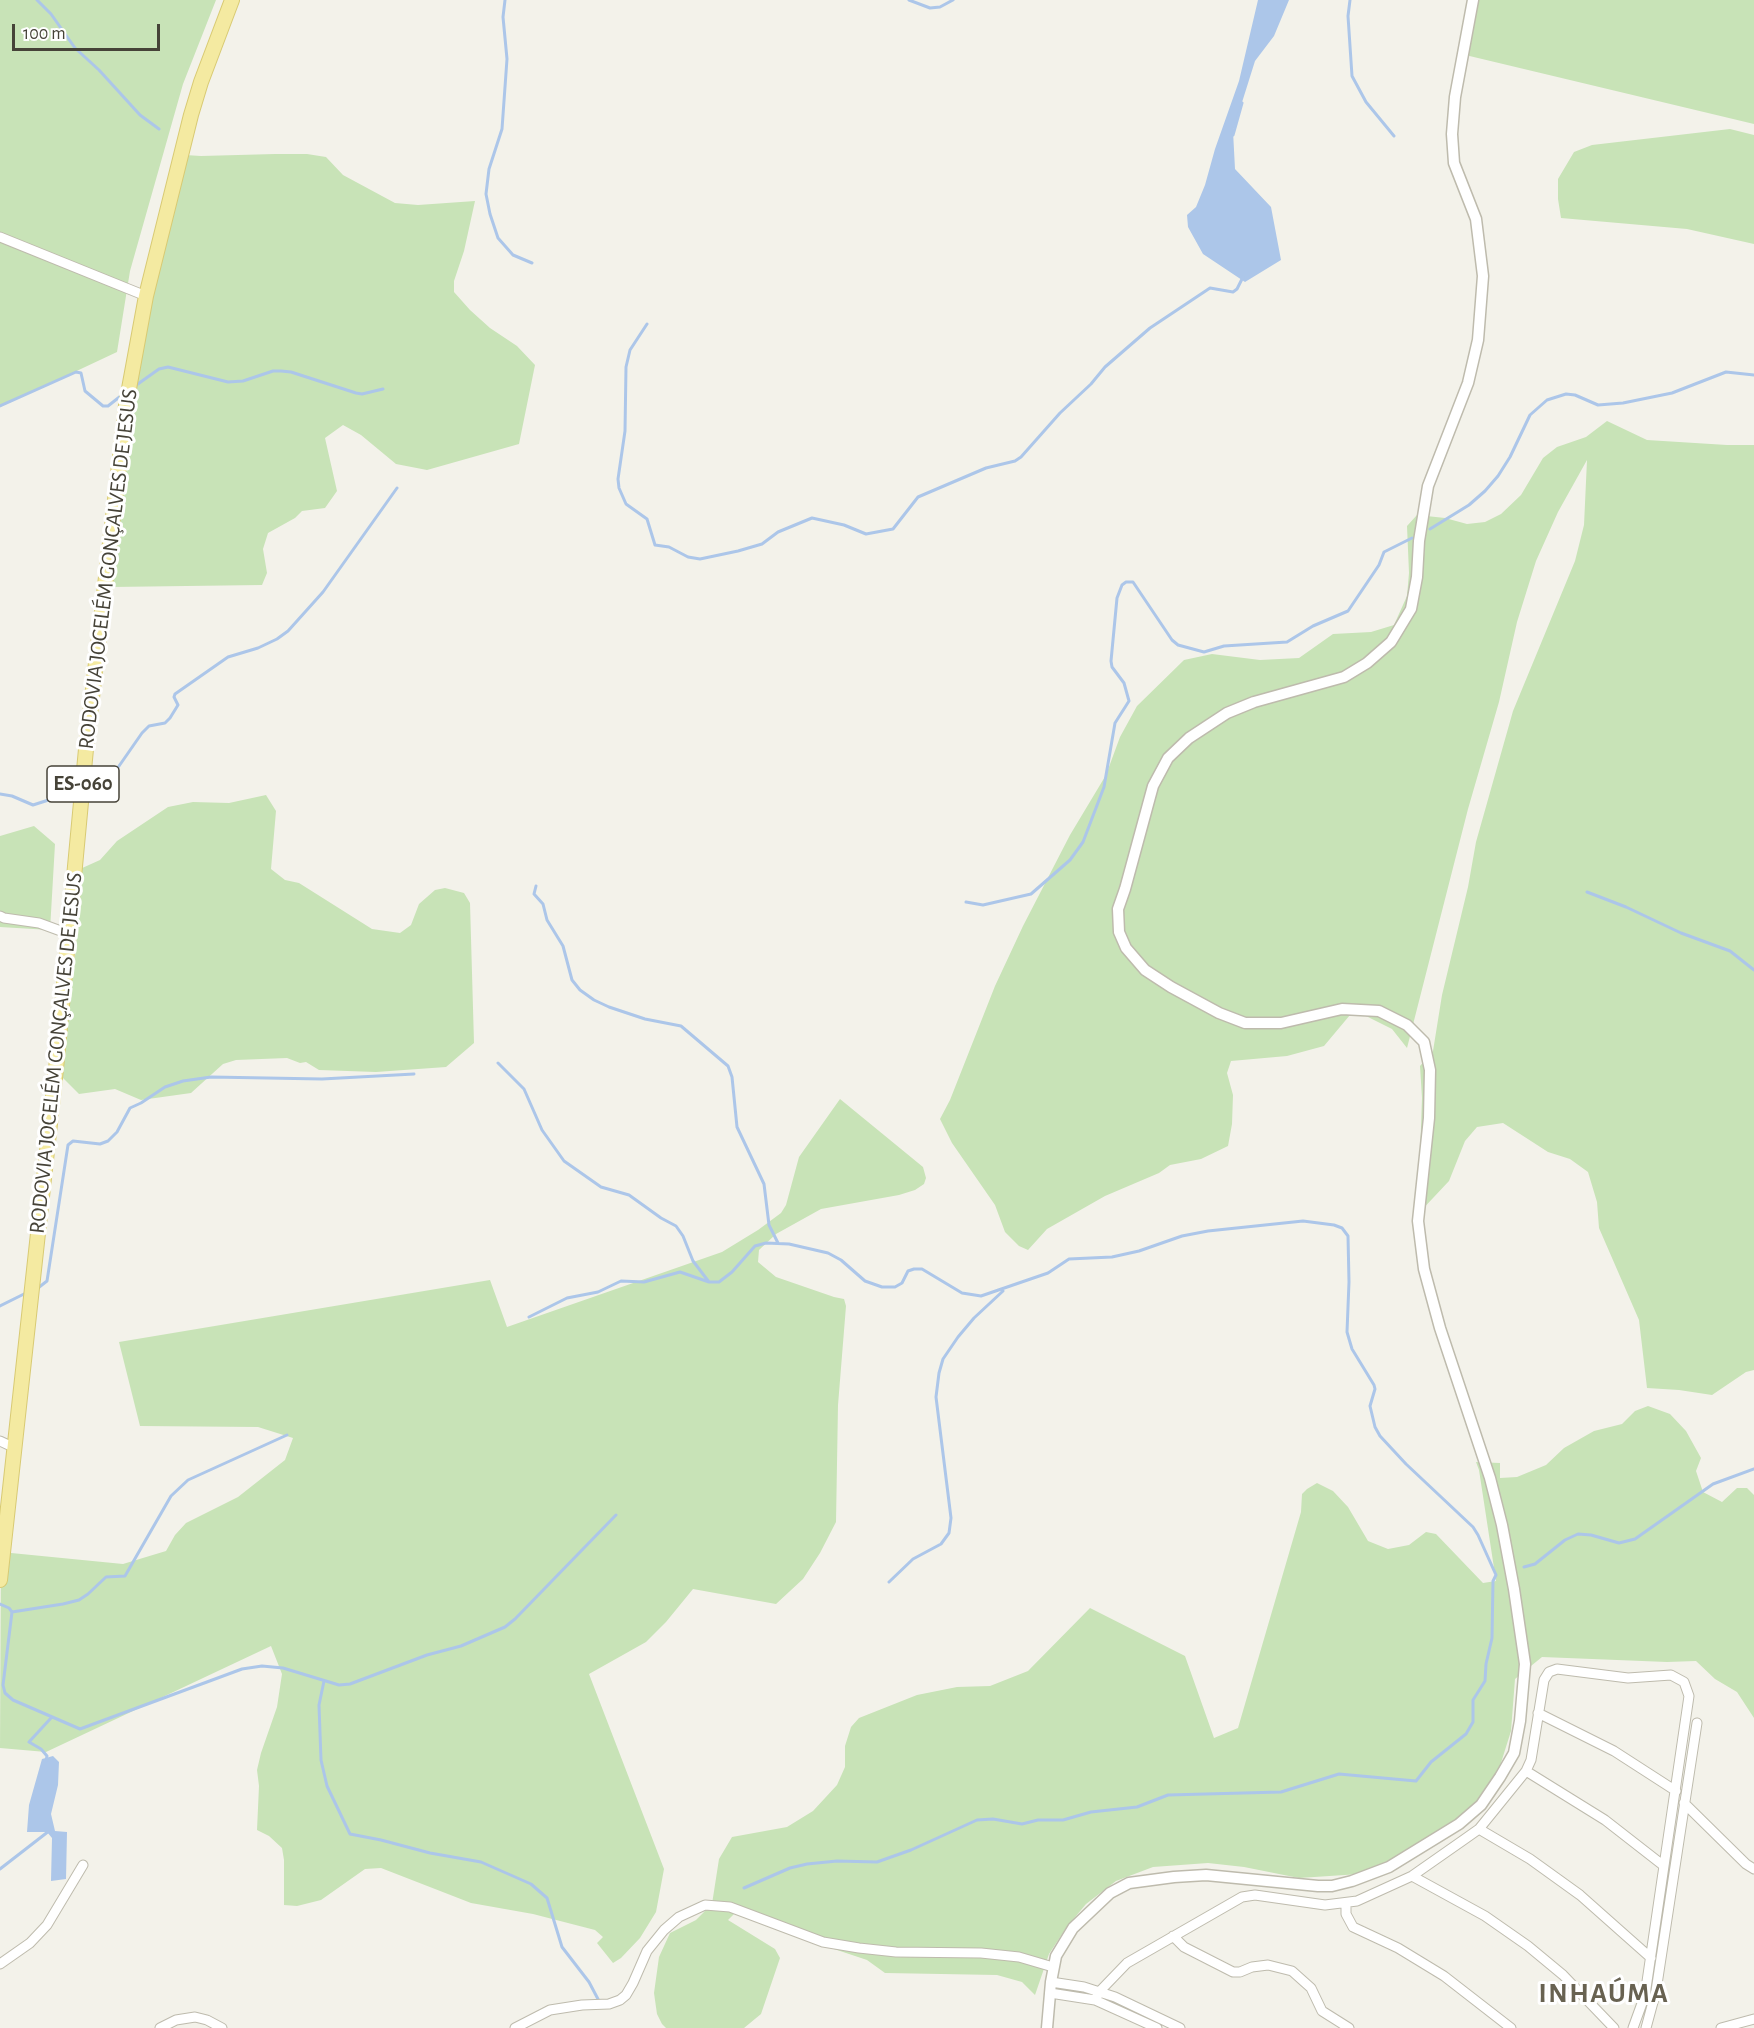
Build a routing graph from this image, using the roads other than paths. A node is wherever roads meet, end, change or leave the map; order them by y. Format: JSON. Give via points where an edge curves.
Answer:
{"nodes":[{"id":1,"x":232,"y":0,"type":"edge"},
{"id":2,"x":1473,"y":0,"type":"edge"},
{"id":3,"x":0,"y":237,"type":"edge"},
{"id":4,"x":146,"y":296,"type":"junction"},
{"id":5,"x":0,"y":916,"type":"edge"},
{"id":6,"x":69,"y":934,"type":"junction"},
{"id":7,"x":0,"y":1441,"type":"edge"},
{"id":8,"x":15,"y":1448,"type":"junction"},
{"id":9,"x":0,"y":1580,"type":"edge"},
{"id":10,"x":1538,"y":1713,"type":"junction"},
{"id":11,"x":1696,"y":1723,"type":"dead end"},
{"id":12,"x":1526,"y":1771,"type":"junction"},
{"id":13,"x":1676,"y":1791,"type":"junction"},
{"id":14,"x":1684,"y":1803,"type":"junction"},
{"id":15,"x":1479,"y":1828,"type":"junction"},
{"id":16,"x":83,"y":1865,"type":"dead end"},
{"id":17,"x":1665,"y":1866,"type":"junction"},
{"id":18,"x":1754,"y":1869,"type":"edge"},
{"id":19,"x":1412,"y":1876,"type":"junction"},
{"id":20,"x":1346,"y":1903,"type":"junction"},
{"id":21,"x":1173,"y":1936,"type":"junction"},
{"id":22,"x":1651,"y":1958,"type":"junction"},
{"id":23,"x":0,"y":1964,"type":"edge"},
{"id":24,"x":1053,"y":1967,"type":"junction"},
{"id":25,"x":1050,"y":1988,"type":"junction"},
{"id":26,"x":1097,"y":1996,"type":"junction"},
{"id":27,"x":195,"y":2018,"type":"junction"},
{"id":28,"x":1754,"y":2019,"type":"edge"},
{"id":29,"x":1343,"y":2027,"type":"edge"},
{"id":30,"x":160,"y":2028,"type":"edge"},
{"id":31,"x":195,"y":2028,"type":"edge"},
{"id":32,"x":222,"y":2028,"type":"edge"},
{"id":33,"x":515,"y":2028,"type":"edge"},
{"id":34,"x":1047,"y":2028,"type":"edge"},
{"id":35,"x":1157,"y":2028,"type":"edge"},
{"id":36,"x":1180,"y":2028,"type":"edge"},
{"id":37,"x":1511,"y":2028,"type":"edge"},
{"id":38,"x":1614,"y":2028,"type":"edge"},
{"id":39,"x":1633,"y":2028,"type":"edge"},
{"id":40,"x":1646,"y":2028,"type":"edge"},
{"id":41,"x":1721,"y":2028,"type":"edge"}],
"edges":[{"from":1,"to":4,"type":"main road","name":"RODOVIA JOCELÉM GONÇALVES DE JESUS","number":"ES-060","via":[[198,93]]},
{"from":2,"to":24,"type":"street","via":[[1458,76],[1452,134],[1454,163],[1476,219],[1482,265],[1478,340],[1468,383],[1428,486],[1410,609],[1391,642],[1359,668],[1344,677],[1227,712],[1168,758],[1153,786],[1118,909],[1119,932],[1126,948],[1145,970],[1219,1013],[1245,1023],[1281,1023],[1342,1009],[1379,1011],[1407,1025],[1424,1042],[1430,1070],[1418,1221],[1424,1269],[1490,1478],[1508,1557],[1525,1664],[1514,1753],[1481,1805],[1459,1824],[1389,1867],[1332,1886],[1206,1875],[1129,1883],[1110,1893],[1073,1928]]},
{"from":3,"to":4,"type":"street"},
{"from":4,"to":6,"type":"main road","name":"RODOVIA JOCELÉM GONÇALVES DE JESUS","number":"ES-060","via":[[126,405]]},
{"from":5,"to":6,"type":"street","via":[[39,923]]},
{"from":6,"to":8,"type":"main road","name":"RODOVIA JOCELÉM GONÇALVES DE JESUS","number":"ES-060"},
{"from":7,"to":8,"type":"street"},
{"from":8,"to":9,"type":"main road","name":"RODOVIA JOCELÉM GONÇALVES DE JESUS","number":"ES-060"},
{"from":10,"to":12,"type":"street"},
{"from":10,"to":13,"type":"street","via":[[1606,1747]]},
{"from":10,"to":13,"type":"street","via":[[1544,1680],[1553,1670],[1619,1678],[1680,1678],[1689,1696]]},
{"from":11,"to":14,"type":"street"},
{"from":12,"to":15,"type":"street"},
{"from":12,"to":17,"type":"street","via":[[1605,1820]]},
{"from":13,"to":17,"type":"street"},
{"from":14,"to":18,"type":"street"},
{"from":14,"to":40,"type":"street","via":[[1656,1991]]},
{"from":15,"to":19,"type":"street"},
{"from":15,"to":22,"type":"street","via":[[1580,1895]]},
{"from":16,"to":23,"type":"street","via":[[48,1925]]},
{"from":17,"to":22,"type":"street"},
{"from":19,"to":20,"type":"street"},
{"from":19,"to":38,"type":"street","via":[[1485,1916],[1528,1946],[1563,1975]]},
{"from":20,"to":21,"type":"street","via":[[1315,1905],[1246,1895]]},
{"from":20,"to":37,"type":"street","via":[[1346,1914],[1353,1927],[1444,1976]]},
{"from":21,"to":26,"type":"street","via":[[1122,1967]]},
{"from":21,"to":29,"type":"street","via":[[1189,1951],[1233,1972],[1268,1965],[1292,1971],[1311,1988],[1322,2011]]},
{"from":22,"to":39,"type":"street","via":[[1645,1995]]},
{"from":24,"to":25,"type":"street"},
{"from":24,"to":33,"type":"street","via":[[1019,1957],[896,1952],[823,1942],[730,1907],[705,1905],[679,1917],[664,1930],[647,1951],[633,1983],[620,2000],[550,2010]]},
{"from":25,"to":26,"type":"street"},
{"from":25,"to":34,"type":"street"},
{"from":26,"to":35,"type":"street"},
{"from":26,"to":36,"type":"street","via":[[1115,1997]]},
{"from":27,"to":30,"type":"street","via":[[176,2020]]},
{"from":27,"to":31,"type":"street"},
{"from":27,"to":32,"type":"street"},
{"from":28,"to":41,"type":"street"}]}
